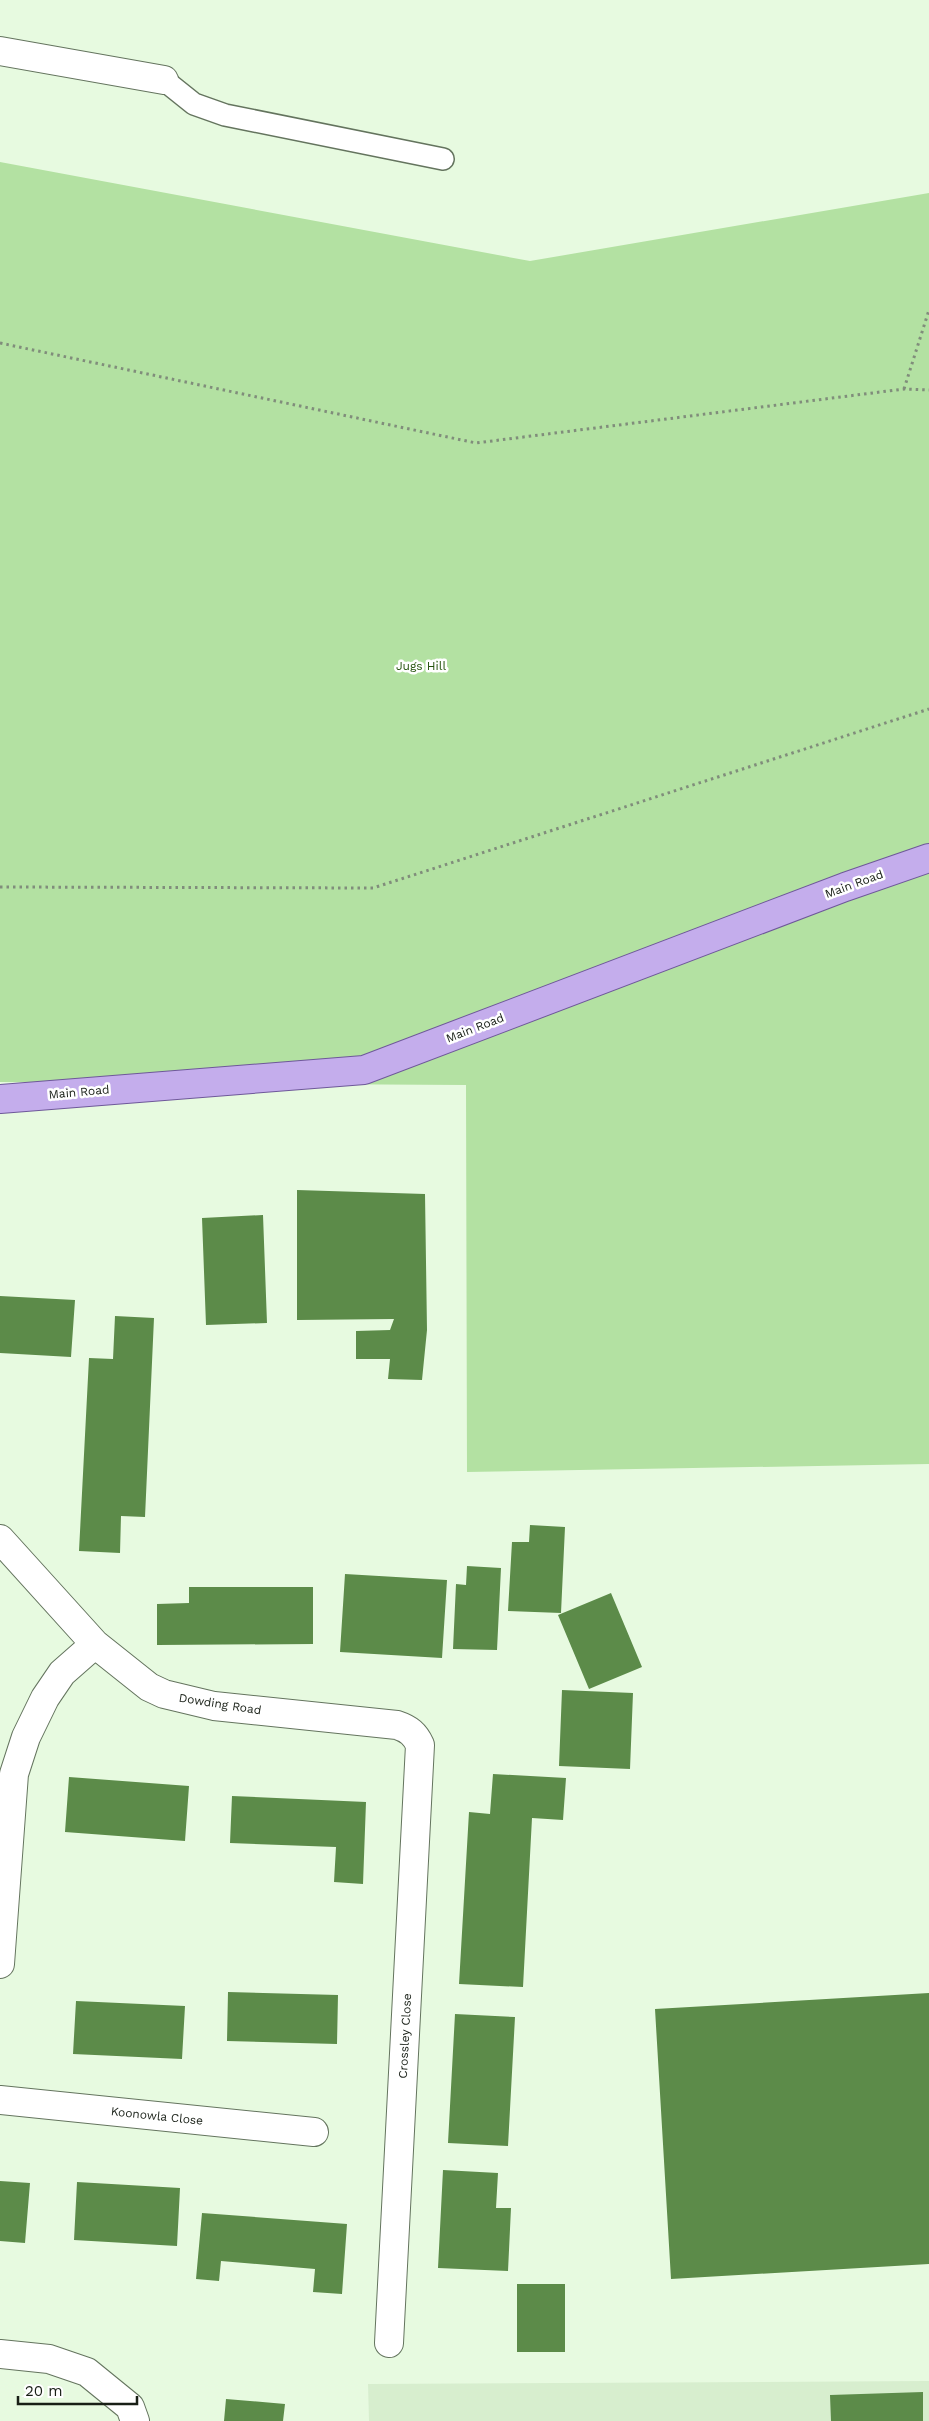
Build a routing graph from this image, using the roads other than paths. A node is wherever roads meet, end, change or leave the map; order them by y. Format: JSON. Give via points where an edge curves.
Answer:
{"nodes":[{"id":1,"x":0,"y":51,"type":"edge"},
{"id":2,"x":164,"y":80,"type":"joint"},
{"id":3,"x":443,"y":159,"type":"dead end"},
{"id":4,"x":929,"y":858,"type":"edge"},
{"id":5,"x":0,"y":1099,"type":"edge"},
{"id":6,"x":0,"y":1539,"type":"edge"},
{"id":7,"x":94,"y":1644,"type":"junction"},
{"id":8,"x":411,"y":1731,"type":"joint"},
{"id":9,"x":0,"y":1964,"type":"edge"},
{"id":10,"x":0,"y":2100,"type":"edge"},
{"id":11,"x":314,"y":2132,"type":"dead end"},
{"id":12,"x":389,"y":2343,"type":"dead end"},
{"id":13,"x":0,"y":2354,"type":"edge"},
{"id":14,"x":135,"y":2421,"type":"edge"}],
"edges":[{"from":1,"to":2,"type":"street"},
{"from":2,"to":3,"type":"lane","via":[[194,104],[225,115]]},
{"from":4,"to":5,"type":"main road","name":"Main Road","via":[[844,887],[364,1070]]},
{"from":6,"to":7,"type":"street","name":"Dowding Road"},
{"from":7,"to":8,"type":"street","name":"Dowding Road","via":[[149,1687],[180,1699],[214,1706],[397,1725]]},
{"from":7,"to":9,"type":"street","via":[[62,1673],[45,1698],[26,1737],[14,1774]]},
{"from":8,"to":12,"type":"street","name":"Crossley Close","via":[[420,1746]]},
{"from":10,"to":11,"type":"street","name":"Koonowla Close"},
{"from":13,"to":14,"type":"street","via":[[49,2359],[88,2372],[130,2407]]}]}
